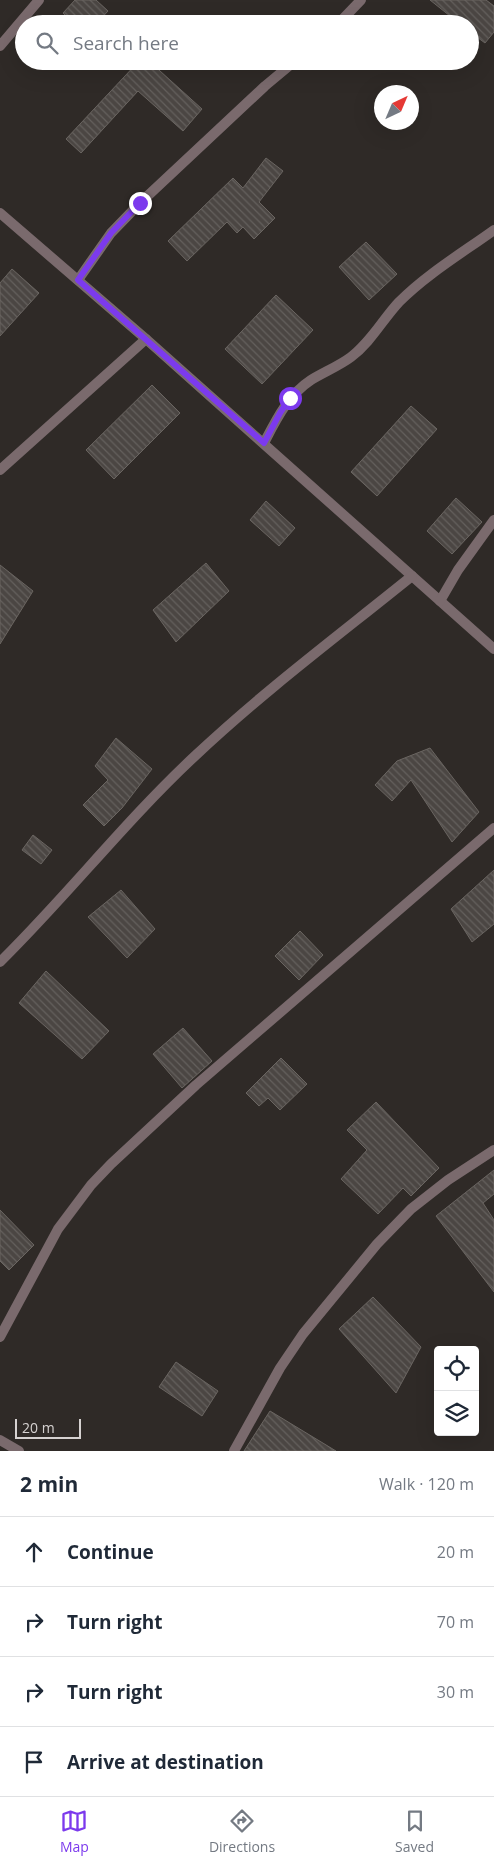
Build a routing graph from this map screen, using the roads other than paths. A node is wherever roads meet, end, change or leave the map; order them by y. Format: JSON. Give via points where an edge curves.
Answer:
{"nodes":[{"id":1,"x":39,"y":0,"type":"edge"},
{"id":2,"x":360,"y":0,"type":"edge"},
{"id":3,"x":26,"y":15,"type":"edge"},
{"id":4,"x":346,"y":15,"type":"edge"},
{"id":5,"x":15,"y":28,"type":"edge"},
{"id":6,"x":0,"y":46,"type":"edge"},
{"id":7,"x":284,"y":70,"type":"edge"},
{"id":8,"x":0,"y":213,"type":"edge"},
{"id":9,"x":494,"y":230,"type":"edge"},
{"id":10,"x":78,"y":280,"type":"junction"},
{"id":11,"x":146,"y":339,"type":"junction"},
{"id":12,"x":264,"y":443,"type":"junction"},
{"id":13,"x":0,"y":470,"type":"edge"},
{"id":14,"x":494,"y":520,"type":"edge"},
{"id":15,"x":412,"y":576,"type":"junction"},
{"id":16,"x":440,"y":601,"type":"junction"},
{"id":17,"x":494,"y":649,"type":"edge"},
{"id":18,"x":494,"y":828,"type":"edge"},
{"id":19,"x":0,"y":962,"type":"edge"},
{"id":20,"x":494,"y":1150,"type":"edge"},
{"id":21,"x":0,"y":1337,"type":"edge"},
{"id":22,"x":0,"y":1440,"type":"edge"},
{"id":23,"x":19,"y":1451,"type":"edge"},
{"id":24,"x":234,"y":1451,"type":"edge"}],
"edges":[{"from":1,"to":3,"type":"street"},
{"from":2,"to":4,"type":"street"},
{"from":5,"to":6,"type":"street"},
{"from":7,"to":10,"type":"street","via":[[140,203],[111,233]]},
{"from":8,"to":10,"type":"street"},
{"from":9,"to":12,"type":"street","via":[[434,272],[399,302],[351,357],[309,381],[290,398]]},
{"from":10,"to":11,"type":"street"},
{"from":11,"to":12,"type":"street"},
{"from":11,"to":13,"type":"street"},
{"from":12,"to":15,"type":"street"},
{"from":14,"to":16,"type":"street"},
{"from":15,"to":16,"type":"street"},
{"from":15,"to":19,"type":"street","via":[[266,692],[195,756]]},
{"from":16,"to":17,"type":"street"},
{"from":18,"to":21,"type":"street","via":[[196,1085],[111,1164],[58,1229]]},
{"from":20,"to":24,"type":"street","via":[[418,1203],[377,1244],[303,1334],[280,1368]]},
{"from":22,"to":23,"type":"street"}]}
